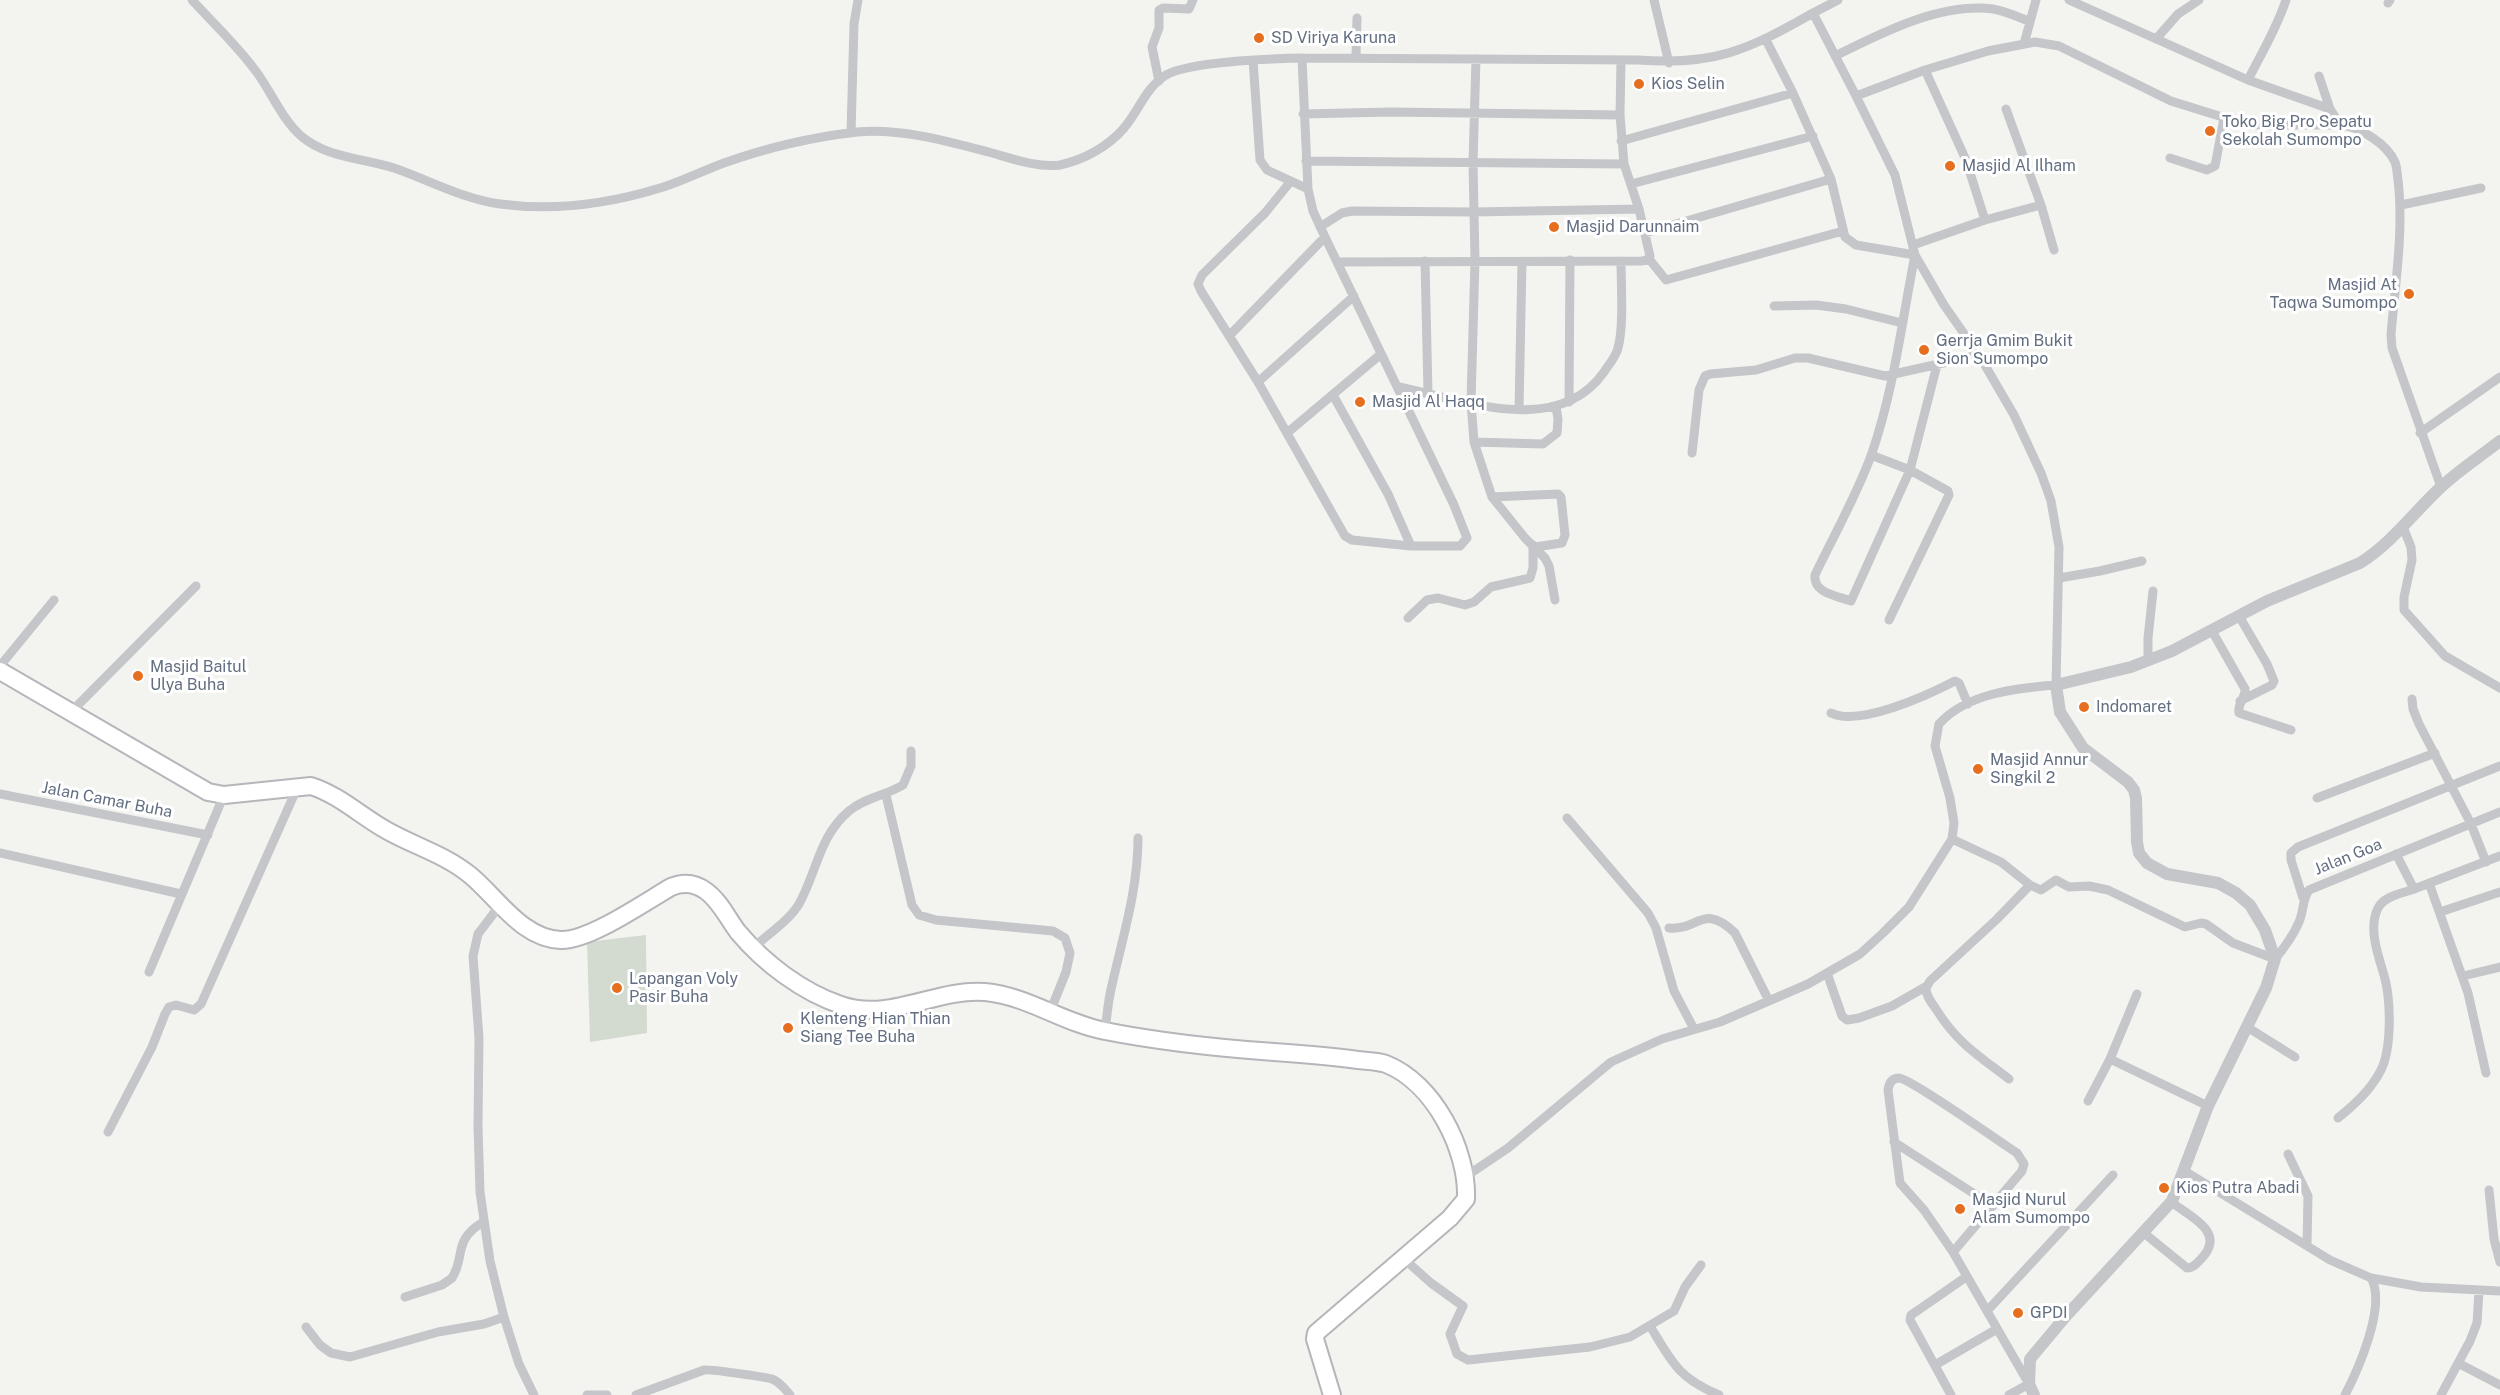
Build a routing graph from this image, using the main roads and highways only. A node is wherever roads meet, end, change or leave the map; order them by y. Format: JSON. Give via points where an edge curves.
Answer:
{"nodes":[{"id":1,"x":0,"y":671,"type":"edge"},
{"id":2,"x":1332,"y":1395,"type":"edge"}],
"edges":[{"from":1,"to":2,"type":"highway","via":[[192,784],[224,795],[298,786],[324,790],[385,830],[438,854],[470,875],[533,932],[546,938],[575,939],[671,887],[691,884],[711,896],[753,948],[784,974],[830,1001],[849,1007],[890,1009],[954,994],[984,992],[1029,1002],[1065,1020],[1105,1031],[1200,1047],[1386,1064],[1426,1092],[1437,1108],[1450,1131],[1465,1178],[1466,1199],[1316,1334]]}]}
